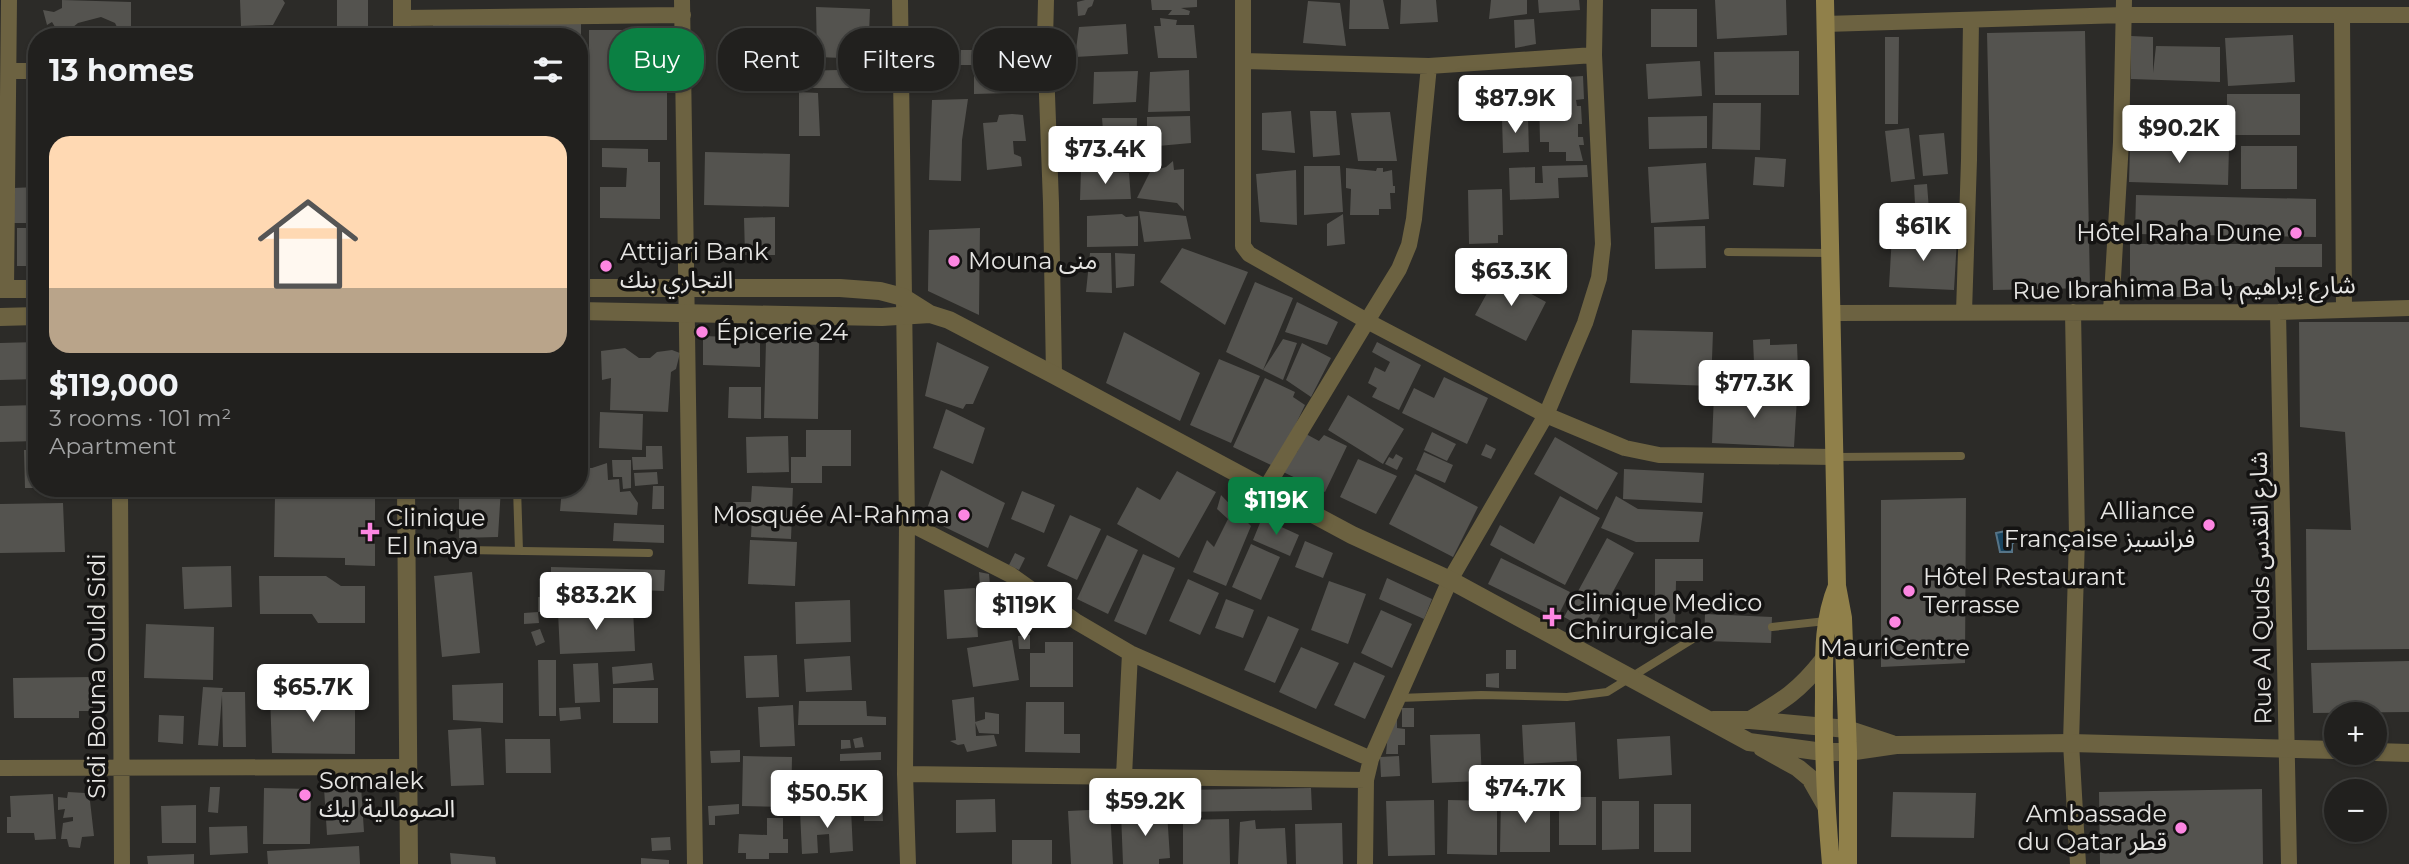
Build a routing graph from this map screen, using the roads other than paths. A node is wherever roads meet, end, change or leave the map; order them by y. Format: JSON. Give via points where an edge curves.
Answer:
{"nodes":[{"id":1,"x":9,"y":0,"type":"edge"},
{"id":2,"x":900,"y":0,"type":"edge"},
{"id":3,"x":1046,"y":0,"type":"edge"},
{"id":4,"x":1243,"y":0,"type":"edge"},
{"id":5,"x":1595,"y":0,"type":"edge"},
{"id":6,"x":1825,"y":0,"type":"edge"},
{"id":7,"x":683,"y":7,"type":"edge"},
{"id":8,"x":2124,"y":7,"type":"edge"},
{"id":9,"x":402,"y":9,"type":"edge"},
{"id":10,"x":2342,"y":15,"type":"junction"},
{"id":11,"x":2409,"y":15,"type":"edge"},
{"id":12,"x":1970,"y":21,"type":"junction"},
{"id":13,"x":1825,"y":24,"type":"junction"},
{"id":14,"x":402,"y":28,"type":"edge"},
{"id":15,"x":1594,"y":55,"type":"junction"},
{"id":16,"x":1243,"y":61,"type":"junction"},
{"id":17,"x":1429,"y":66,"type":"junction"},
{"id":18,"x":9,"y":71,"type":"junction"},
{"id":19,"x":28,"y":71,"type":"edge"},
{"id":20,"x":1728,"y":252,"type":"dead end"},
{"id":21,"x":1829,"y":253,"type":"junction"},
{"id":22,"x":688,"y":287,"type":"junction"},
{"id":23,"x":588,"y":288,"type":"edge"},
{"id":24,"x":3,"y":289,"type":"edge"},
{"id":25,"x":28,"y":289,"type":"edge"},
{"id":26,"x":903,"y":297,"type":"junction"},
{"id":27,"x":2344,"y":308,"type":"junction"},
{"id":28,"x":2409,"y":308,"type":"edge"},
{"id":29,"x":588,"y":311,"type":"edge"},
{"id":30,"x":2073,"y":312,"type":"junction"},
{"id":31,"x":2111,"y":312,"type":"junction"},
{"id":32,"x":2278,"y":312,"type":"junction"},
{"id":33,"x":687,"y":313,"type":"junction"},
{"id":34,"x":1833,"y":313,"type":"junction"},
{"id":35,"x":1964,"y":313,"type":"junction"},
{"id":36,"x":930,"y":314,"type":"junction"},
{"id":37,"x":28,"y":316,"type":"edge"},
{"id":38,"x":904,"y":316,"type":"junction"},
{"id":39,"x":0,"y":317,"type":"edge"},
{"id":40,"x":1367,"y":321,"type":"junction"},
{"id":41,"x":1054,"y":375,"type":"junction"},
{"id":42,"x":1546,"y":415,"type":"junction"},
{"id":43,"x":1962,"y":456,"type":"dead end"},
{"id":44,"x":1835,"y":457,"type":"junction"},
{"id":45,"x":1266,"y":488,"type":"junction"},
{"id":46,"x":120,"y":497,"type":"edge"},
{"id":47,"x":406,"y":497,"type":"edge"},
{"id":48,"x":517,"y":497,"type":"edge"},
{"id":49,"x":907,"y":522,"type":"junction"},
{"id":50,"x":407,"y":549,"type":"junction"},
{"id":51,"x":519,"y":551,"type":"junction"},
{"id":52,"x":649,"y":553,"type":"dead end"},
{"id":53,"x":1450,"y":580,"type":"junction"},
{"id":54,"x":1837,"y":586,"type":"junction"},
{"id":55,"x":1826,"y":621,"type":"junction"},
{"id":56,"x":1772,"y":627,"type":"dead end"},
{"id":57,"x":1704,"y":632,"type":"dead end"},
{"id":58,"x":1130,"y":653,"type":"junction"},
{"id":59,"x":1824,"y":659,"type":"junction"},
{"id":60,"x":1632,"y":678,"type":"junction"},
{"id":61,"x":1398,"y":698,"type":"junction"},
{"id":62,"x":1713,"y":720,"type":"junction"},
{"id":63,"x":1750,"y":720,"type":"junction"},
{"id":64,"x":1824,"y":728,"type":"junction"},
{"id":65,"x":1847,"y":729,"type":"junction"},
{"id":66,"x":1749,"y":742,"type":"junction"},
{"id":67,"x":2071,"y":743,"type":"junction"},
{"id":68,"x":1896,"y":745,"type":"junction"},
{"id":69,"x":2288,"y":748,"type":"junction"},
{"id":70,"x":2324,"y":750,"type":"edge"},
{"id":71,"x":1823,"y":752,"type":"junction"},
{"id":72,"x":1848,"y":752,"type":"junction"},
{"id":73,"x":2387,"y":752,"type":"edge"},
{"id":74,"x":2409,"y":753,"type":"edge"},
{"id":75,"x":1371,"y":759,"type":"junction"},
{"id":76,"x":0,"y":768,"type":"edge"},
{"id":77,"x":120,"y":768,"type":"junction"},
{"id":78,"x":408,"y":768,"type":"junction"},
{"id":79,"x":905,"y":774,"type":"junction"},
{"id":80,"x":1124,"y":776,"type":"junction"},
{"id":81,"x":1366,"y":780,"type":"junction"},
{"id":82,"x":1826,"y":806,"type":"junction"},
{"id":83,"x":122,"y":864,"type":"edge"},
{"id":84,"x":409,"y":864,"type":"edge"},
{"id":85,"x":695,"y":864,"type":"edge"},
{"id":86,"x":908,"y":864,"type":"edge"},
{"id":87,"x":1365,"y":864,"type":"edge"},
{"id":88,"x":1831,"y":864,"type":"edge"},
{"id":89,"x":1848,"y":864,"type":"edge"},
{"id":90,"x":2078,"y":864,"type":"edge"},
{"id":91,"x":2289,"y":864,"type":"edge"}],
"edges":[{"from":1,"to":18,"type":"street"},
{"from":2,"to":26,"type":"street"},
{"from":3,"to":41,"type":"street"},
{"from":4,"to":16,"type":"street"},
{"from":5,"to":15,"type":"street"},
{"from":6,"to":13,"type":"main road"},
{"from":7,"to":9,"type":"street"},
{"from":7,"to":22,"type":"street"},
{"from":8,"to":10,"type":"street"},
{"from":8,"to":12,"type":"street"},
{"from":8,"to":31,"type":"street"},
{"from":9,"to":14,"type":"street"},
{"from":10,"to":11,"type":"street"},
{"from":10,"to":27,"type":"street"},
{"from":12,"to":13,"type":"street"},
{"from":12,"to":35,"type":"street"},
{"from":13,"to":21,"type":"main road"},
{"from":15,"to":17,"type":"street"},
{"from":15,"to":42,"type":"street","via":[[1603,244],[1599,278]]},
{"from":16,"to":17,"type":"street"},
{"from":16,"to":40,"type":"street","via":[[1243,246],[1249,254]]},
{"from":17,"to":40,"type":"street","via":[[1409,245]]},
{"from":18,"to":19,"type":"street"},
{"from":18,"to":24,"type":"street"},
{"from":20,"to":21,"type":"lane"},
{"from":21,"to":34,"type":"main road"},
{"from":22,"to":23,"type":"street"},
{"from":22,"to":26,"type":"street","via":[[840,288]]},
{"from":22,"to":33,"type":"street"},
{"from":24,"to":25,"type":"street"},
{"from":26,"to":36,"type":"street"},
{"from":26,"to":38,"type":"street"},
{"from":27,"to":28,"type":"street","name":"Rue Ibrahima Ba شارع إبراهيم با"},
{"from":27,"to":32,"type":"street","name":"Rue Ibrahima Ba شارع إبراهيم با"},
{"from":29,"to":33,"type":"street"},
{"from":30,"to":31,"type":"street","name":"Rue Ibrahima Ba شارع إبراهيم با"},
{"from":30,"to":35,"type":"street","name":"Rue Ibrahima Ba شارع إبراهيم با"},
{"from":30,"to":67,"type":"street","via":[[2077,537]]},
{"from":31,"to":32,"type":"street","name":"Rue Ibrahima Ba شارع إبراهيم با"},
{"from":32,"to":69,"type":"street","name":"Rue Al Quds شارع القدس"},
{"from":33,"to":38,"type":"street"},
{"from":33,"to":85,"type":"street"},
{"from":34,"to":35,"type":"street","name":"Rue Ibrahima Ba شارع إبراهيم با"},
{"from":34,"to":44,"type":"main road"},
{"from":36,"to":38,"type":"street"},
{"from":36,"to":41,"type":"street"},
{"from":37,"to":39,"type":"street"},
{"from":38,"to":49,"type":"street"},
{"from":40,"to":42,"type":"street"},
{"from":40,"to":45,"type":"street"},
{"from":41,"to":45,"type":"street"},
{"from":42,"to":44,"type":"street","via":[[1625,448],[1659,456]]},
{"from":42,"to":53,"type":"street"},
{"from":43,"to":44,"type":"lane"},
{"from":44,"to":54,"type":"main road"},
{"from":45,"to":53,"type":"street","via":[[1352,535]]},
{"from":46,"to":77,"type":"street","name":"Sidi Bouna Ould Sidi"},
{"from":47,"to":50,"type":"street"},
{"from":48,"to":51,"type":"lane"},
{"from":49,"to":58,"type":"street","via":[[1011,575]]},
{"from":49,"to":79,"type":"street"},
{"from":50,"to":51,"type":"lane"},
{"from":50,"to":78,"type":"street"},
{"from":51,"to":52,"type":"lane"},
{"from":53,"to":60,"type":"street"},
{"from":53,"to":61,"type":"street"},
{"from":54,"to":55,"type":"main road"},
{"from":54,"to":65,"type":"main road","via":[[1843,618]]},
{"from":55,"to":56,"type":"lane"},
{"from":55,"to":59,"type":"main road"},
{"from":57,"to":60,"type":"lane"},
{"from":58,"to":75,"type":"street"},
{"from":58,"to":80,"type":"street"},
{"from":59,"to":63,"type":"street","via":[[1787,699]]},
{"from":59,"to":64,"type":"main road"},
{"from":60,"to":61,"type":"lane","via":[[1607,692],[1567,697]]},
{"from":60,"to":62,"type":"street"},
{"from":61,"to":75,"type":"street"},
{"from":62,"to":63,"type":"street"},
{"from":62,"to":66,"type":"street"},
{"from":63,"to":64,"type":"street"},
{"from":64,"to":65,"type":"street"},
{"from":64,"to":71,"type":"main road"},
{"from":65,"to":68,"type":"street"},
{"from":65,"to":72,"type":"main road"},
{"from":66,"to":71,"type":"street"},
{"from":66,"to":82,"type":"street","via":[[1798,768],[1810,778]]},
{"from":67,"to":68,"type":"street"},
{"from":67,"to":69,"type":"street"},
{"from":67,"to":90,"type":"street"},
{"from":68,"to":72,"type":"street"},
{"from":69,"to":70,"type":"street"},
{"from":69,"to":91,"type":"street","name":"Rue Al Quds شارع القدس"},
{"from":71,"to":72,"type":"street"},
{"from":71,"to":82,"type":"main road"},
{"from":72,"to":89,"type":"main road"},
{"from":73,"to":74,"type":"street"},
{"from":75,"to":81,"type":"street"},
{"from":76,"to":77,"type":"street"},
{"from":77,"to":78,"type":"street"},
{"from":77,"to":83,"type":"street","name":"Sidi Bouna Ould Sidi"},
{"from":78,"to":84,"type":"street"},
{"from":79,"to":80,"type":"street"},
{"from":79,"to":86,"type":"street"},
{"from":80,"to":81,"type":"street"},
{"from":81,"to":87,"type":"street"},
{"from":82,"to":88,"type":"main road"}]}
